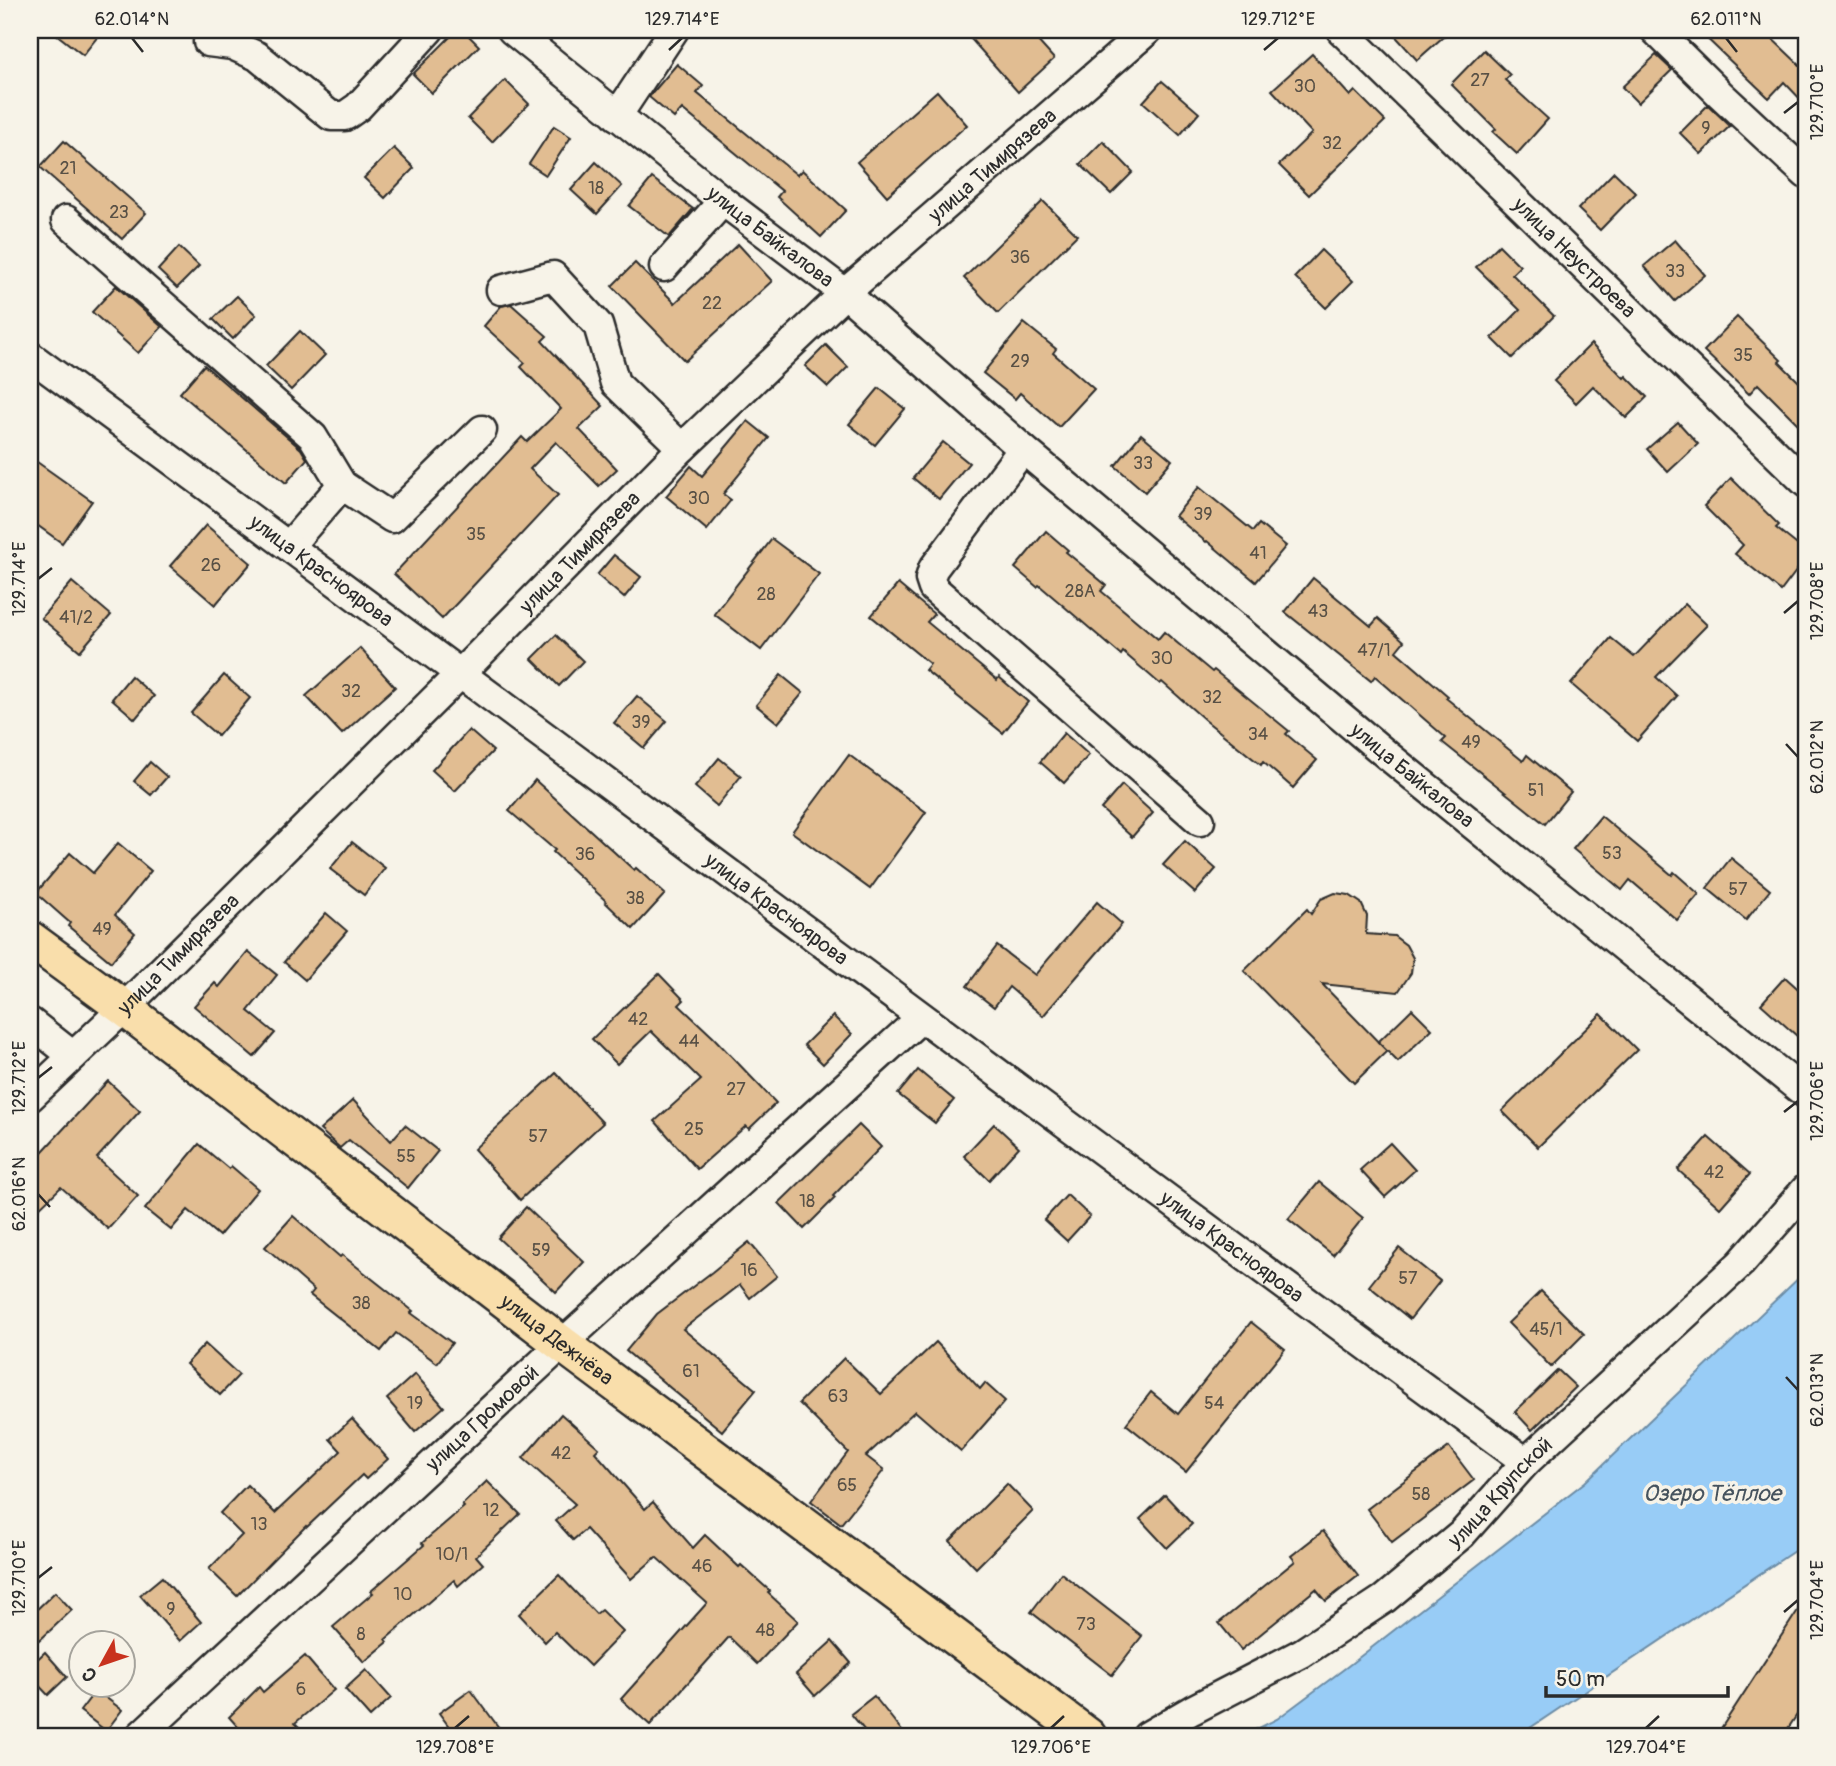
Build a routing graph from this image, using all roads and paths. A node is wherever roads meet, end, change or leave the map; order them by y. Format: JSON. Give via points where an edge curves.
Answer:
{"nodes":[{"id":1,"x":429,"y":30,"type":"edge"},
{"id":2,"x":512,"y":30,"type":"edge"},
{"id":3,"x":674,"y":30,"type":"edge"},
{"id":4,"x":1148,"y":30,"type":"edge"},
{"id":5,"x":1341,"y":30,"type":"edge"},
{"id":6,"x":1656,"y":30,"type":"edge"},
{"id":7,"x":208,"y":42,"type":"dead end"},
{"id":8,"x":617,"y":116,"type":"junction"},
{"id":9,"x":1806,"y":174,"type":"edge"},
{"id":10,"x":723,"y":201,"type":"junction"},
{"id":11,"x":66,"y":220,"type":"dead end"},
{"id":12,"x":664,"y":267,"type":"dead end"},
{"id":13,"x":501,"y":290,"type":"dead end"},
{"id":14,"x":845,"y":293,"type":"junction"},
{"id":15,"x":30,"y":356,"type":"edge"},
{"id":16,"x":482,"y":430,"type":"dead end"},
{"id":17,"x":682,"y":448,"type":"junction"},
{"id":18,"x":1024,"y":449,"type":"junction"},
{"id":19,"x":1806,"y":483,"type":"edge"},
{"id":20,"x":342,"y":485,"type":"junction"},
{"id":21,"x":289,"y":546,"type":"junction"},
{"id":22,"x":460,"y":674,"type":"junction"},
{"id":23,"x":1200,"y":821,"type":"dead end"},
{"id":24,"x":30,"y":939,"type":"edge"},
{"id":25,"x":124,"y":1007,"type":"junction"},
{"id":26,"x":921,"y":1018,"type":"junction"},
{"id":27,"x":30,"y":1022,"type":"edge"},
{"id":28,"x":73,"y":1056,"type":"junction"},
{"id":29,"x":1806,"y":1094,"type":"edge"},
{"id":30,"x":30,"y":1097,"type":"edge"},
{"id":31,"x":1806,"y":1189,"type":"edge"},
{"id":32,"x":562,"y":1344,"type":"junction"},
{"id":33,"x":1526,"y":1462,"type":"junction"},
{"id":34,"x":140,"y":1736,"type":"edge"},
{"id":35,"x":1088,"y":1736,"type":"edge"},
{"id":36,"x":1146,"y":1736,"type":"edge"}],
"edges":[{"from":1,"to":7,"type":"street","via":[[345,116],[331,116],[257,56],[232,45]]},
{"from":2,"to":8,"type":"street","name":"улица Байкалова"},
{"from":3,"to":8,"type":"street"},
{"from":4,"to":14,"type":"street","name":"улица Тимирязева"},
{"from":5,"to":19,"type":"street","name":"улица Неустроева"},
{"from":6,"to":9,"type":"street"},
{"from":8,"to":10,"type":"street","name":"улица Байкалова"},
{"from":10,"to":12,"type":"street"},
{"from":10,"to":14,"type":"street","name":"улица Байкалова"},
{"from":11,"to":20,"type":"street","via":[[313,437]]},
{"from":13,"to":17,"type":"street","via":[[553,276],[598,325],[615,383]]},
{"from":14,"to":17,"type":"street","name":"улица Тимирязева"},
{"from":14,"to":18,"type":"street","name":"улица Байкалова"},
{"from":15,"to":21,"type":"street","name":"улица Красноярова"},
{"from":16,"to":20,"type":"street","via":[[392,518]]},
{"from":17,"to":22,"type":"street","name":"улица Тимирязева"},
{"from":18,"to":23,"type":"street","via":[[933,569],[933,589]]},
{"from":18,"to":29,"type":"street","name":"улица Байкалова","via":[[1387,755]]},
{"from":20,"to":21,"type":"street"},
{"from":21,"to":22,"type":"street","name":"улица Красноярова"},
{"from":22,"to":25,"type":"street","name":"улица Тимирязева"},
{"from":22,"to":26,"type":"street","name":"улица Красноярова"},
{"from":24,"to":25,"type":"main road","name":"улица Дежнёва"},
{"from":25,"to":28,"type":"street","name":"улица Тимирязева"},
{"from":25,"to":32,"type":"main road","name":"улица Дежнёва"},
{"from":26,"to":32,"type":"street","name":"улица Громовой"},
{"from":26,"to":33,"type":"street","name":"улица Красноярова"},
{"from":27,"to":28,"type":"street"},
{"from":28,"to":30,"type":"street","name":"улица Тимирязева"},
{"from":31,"to":33,"type":"street","name":"улица Крупской","via":[[1741,1263]]},
{"from":32,"to":34,"type":"street","name":"улица Громовой"},
{"from":32,"to":35,"type":"main road","name":"улица Дежнёва"},
{"from":33,"to":36,"type":"street","name":"улица Крупской","via":[[1462,1534],[1384,1599],[1302,1653]]}]}
